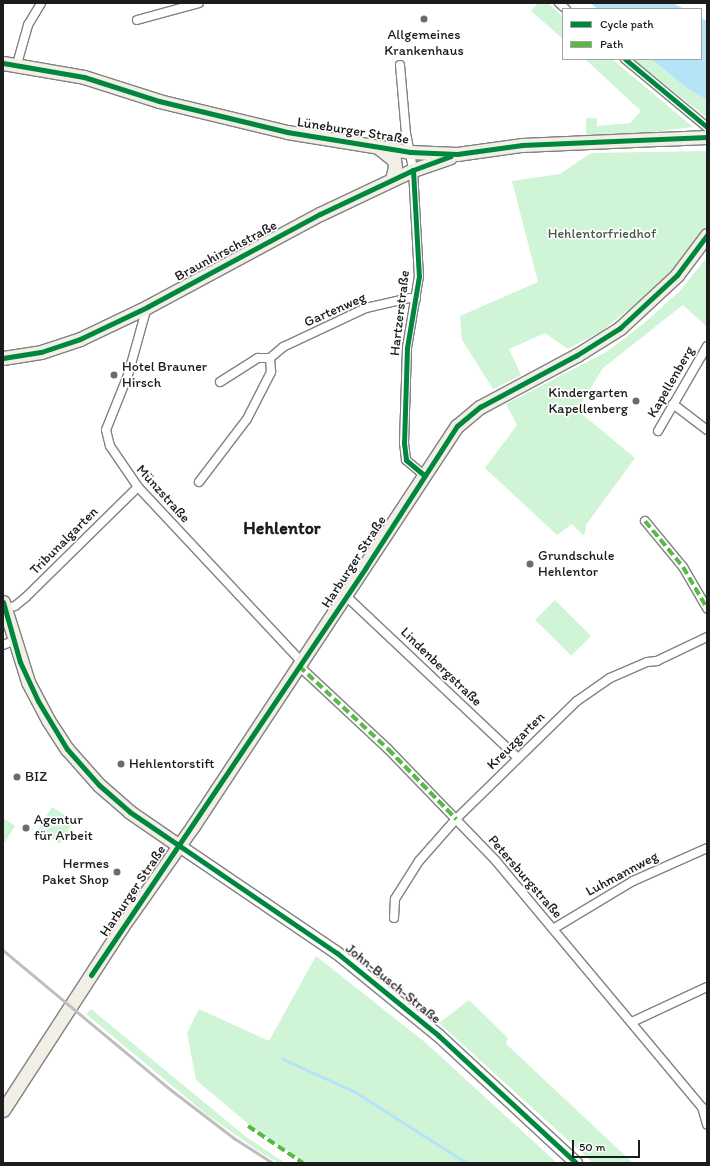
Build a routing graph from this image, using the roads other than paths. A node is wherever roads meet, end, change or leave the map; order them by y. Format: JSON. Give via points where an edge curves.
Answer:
{"nodes":[{"id":1,"x":41,"y":3,"type":"edge"},
{"id":2,"x":175,"y":3,"type":"edge"},
{"id":3,"x":199,"y":3,"type":"edge"},
{"id":4,"x":188,"y":6,"type":"junction"},
{"id":5,"x":137,"y":20,"type":"dead end"},
{"id":6,"x":626,"y":60,"type":"edge"},
{"id":7,"x":3,"y":63,"type":"edge"},
{"id":8,"x":17,"y":64,"type":"junction"},
{"id":9,"x":400,"y":65,"type":"dead end"},
{"id":10,"x":707,"y":127,"type":"edge"},
{"id":11,"x":707,"y":137,"type":"edge"},
{"id":12,"x":380,"y":149,"type":"junction"},
{"id":13,"x":410,"y":152,"type":"junction"},
{"id":14,"x":457,"y":154,"type":"junction"},
{"id":15,"x":413,"y":170,"type":"junction"},
{"id":16,"x":392,"y":180,"type":"junction"},
{"id":17,"x":707,"y":235,"type":"edge"},
{"id":18,"x":416,"y":299,"type":"junction"},
{"id":19,"x":147,"y":307,"type":"junction"},
{"id":20,"x":707,"y":346,"type":"edge"},
{"id":21,"x":3,"y":358,"type":"edge"},
{"id":22,"x":270,"y":358,"type":"junction"},
{"id":23,"x":220,"y":382,"type":"dead end"},
{"id":24,"x":673,"y":404,"type":"junction"},
{"id":25,"x":707,"y":430,"type":"edge"},
{"id":26,"x":658,"y":431,"type":"dead end"},
{"id":27,"x":424,"y":475,"type":"junction"},
{"id":28,"x":199,"y":482,"type":"dead end"},
{"id":29,"x":138,"y":487,"type":"junction"},
{"id":30,"x":645,"y":521,"type":"dead end"},
{"id":31,"x":346,"y":596,"type":"junction"},
{"id":32,"x":4,"y":605,"type":"edge"},
{"id":33,"x":707,"y":608,"type":"edge"},
{"id":34,"x":707,"y":637,"type":"edge"},
{"id":35,"x":8,"y":643,"type":"edge"},
{"id":36,"x":300,"y":664,"type":"junction"},
{"id":37,"x":518,"y":758,"type":"junction"},
{"id":38,"x":456,"y":819,"type":"junction"},
{"id":39,"x":178,"y":845,"type":"junction"},
{"id":40,"x":707,"y":848,"type":"edge"},
{"id":41,"x":394,"y":918,"type":"dead end"},
{"id":42,"x":553,"y":929,"type":"junction"},
{"id":43,"x":707,"y":987,"type":"edge"},
{"id":44,"x":632,"y":1022,"type":"junction"},
{"id":45,"x":705,"y":1106,"type":"edge"},
{"id":46,"x":3,"y":1110,"type":"edge"},
{"id":47,"x":707,"y":1124,"type":"edge"},
{"id":48,"x":576,"y":1163,"type":"edge"}],
"edges":[{"from":1,"to":8,"type":"street","via":[[28,25]]},
{"from":2,"to":4,"type":"street"},
{"from":3,"to":4,"type":"street"},
{"from":4,"to":5,"type":"street"},
{"from":6,"to":10,"type":"street"},
{"from":7,"to":8,"type":"main road","name":"Lüneburger Straße"},
{"from":8,"to":12,"type":"main road","name":"Lüneburger Straße","via":[[84,77],[159,101],[257,126]]},
{"from":9,"to":13,"type":"street","name":"Hartzerstraße"},
{"from":11,"to":14,"type":"main road","name":"Lüneburger Straße","via":[[522,146]]},
{"from":12,"to":13,"type":"main road","name":"Lüneburger Straße"},
{"from":12,"to":16,"type":"main road","via":[[394,160]]},
{"from":13,"to":14,"type":"main road","name":"Lüneburger Straße"},
{"from":13,"to":15,"type":"street","name":"Hartzerstraße"},
{"from":14,"to":15,"type":"main road","name":"Braunhirschstraße"},
{"from":15,"to":16,"type":"main road","name":"Braunhirschstraße"},
{"from":15,"to":18,"type":"street","name":"Hartzerstraße","via":[[419,276]]},
{"from":16,"to":19,"type":"main road","name":"Braunhirschstraße","via":[[320,214]]},
{"from":17,"to":27,"type":"main road","name":"Harburger Straße","via":[[664,289],[620,328],[577,355],[471,413],[451,434]]},
{"from":18,"to":22,"type":"street","name":"Gartenweg","via":[[409,298],[366,308],[283,347]]},
{"from":18,"to":27,"type":"street","name":"Hartzerstraße","via":[[407,348],[404,443],[406,460]]},
{"from":19,"to":21,"type":"main road","name":"Braunhirschstraße","via":[[61,346],[35,354]]},
{"from":19,"to":29,"type":"street","name":"Münzstraße","via":[[128,375],[106,430],[115,456]]},
{"from":20,"to":24,"type":"street","name":"Kapellenberg"},
{"from":22,"to":23,"type":"street","name":"Gartenweg","via":[[258,358]]},
{"from":22,"to":28,"type":"street","via":[[271,372],[247,419]]},
{"from":24,"to":25,"type":"street"},
{"from":24,"to":26,"type":"street","name":"Kapellenberg"},
{"from":27,"to":31,"type":"main road","name":"Harburger Straße"},
{"from":29,"to":32,"type":"street","name":"Tribunalgarten","via":[[26,597],[15,606]]},
{"from":29,"to":36,"type":"street","name":"Münzstraße"},
{"from":30,"to":33,"type":"street","via":[[683,567]]},
{"from":31,"to":36,"type":"main road","name":"Harburger Straße"},
{"from":31,"to":37,"type":"street","name":"Lindenbergstraße"},
{"from":32,"to":35,"type":"main road"},
{"from":34,"to":37,"type":"street","name":"Kreuzgarten","via":[[656,661],[647,662],[610,678],[577,701]]},
{"from":35,"to":39,"type":"main road","via":[[67,749],[99,785],[130,812]]},
{"from":36,"to":38,"type":"street","name":"Petersburgstraße"},
{"from":36,"to":39,"type":"main road","name":"Harburger Straße"},
{"from":37,"to":38,"type":"street","name":"Kreuzgarten"},
{"from":38,"to":41,"type":"street","name":"Kreuzgarten","via":[[419,861],[395,899]]},
{"from":38,"to":42,"type":"street","name":"Petersburgstraße","via":[[496,861]]},
{"from":39,"to":46,"type":"main road","name":"Harburger Straße"},
{"from":39,"to":48,"type":"main road","name":"John-Busch-Straße","via":[[337,953],[438,1035]]},
{"from":40,"to":42,"type":"street","name":"Luhmannweg","via":[[633,881]]},
{"from":42,"to":44,"type":"street","name":"Petersburgstraße"},
{"from":43,"to":44,"type":"street"},
{"from":44,"to":45,"type":"street","name":"Petersburgstraße"},
{"from":45,"to":47,"type":"street","name":"Petersburgstraße"}]}
